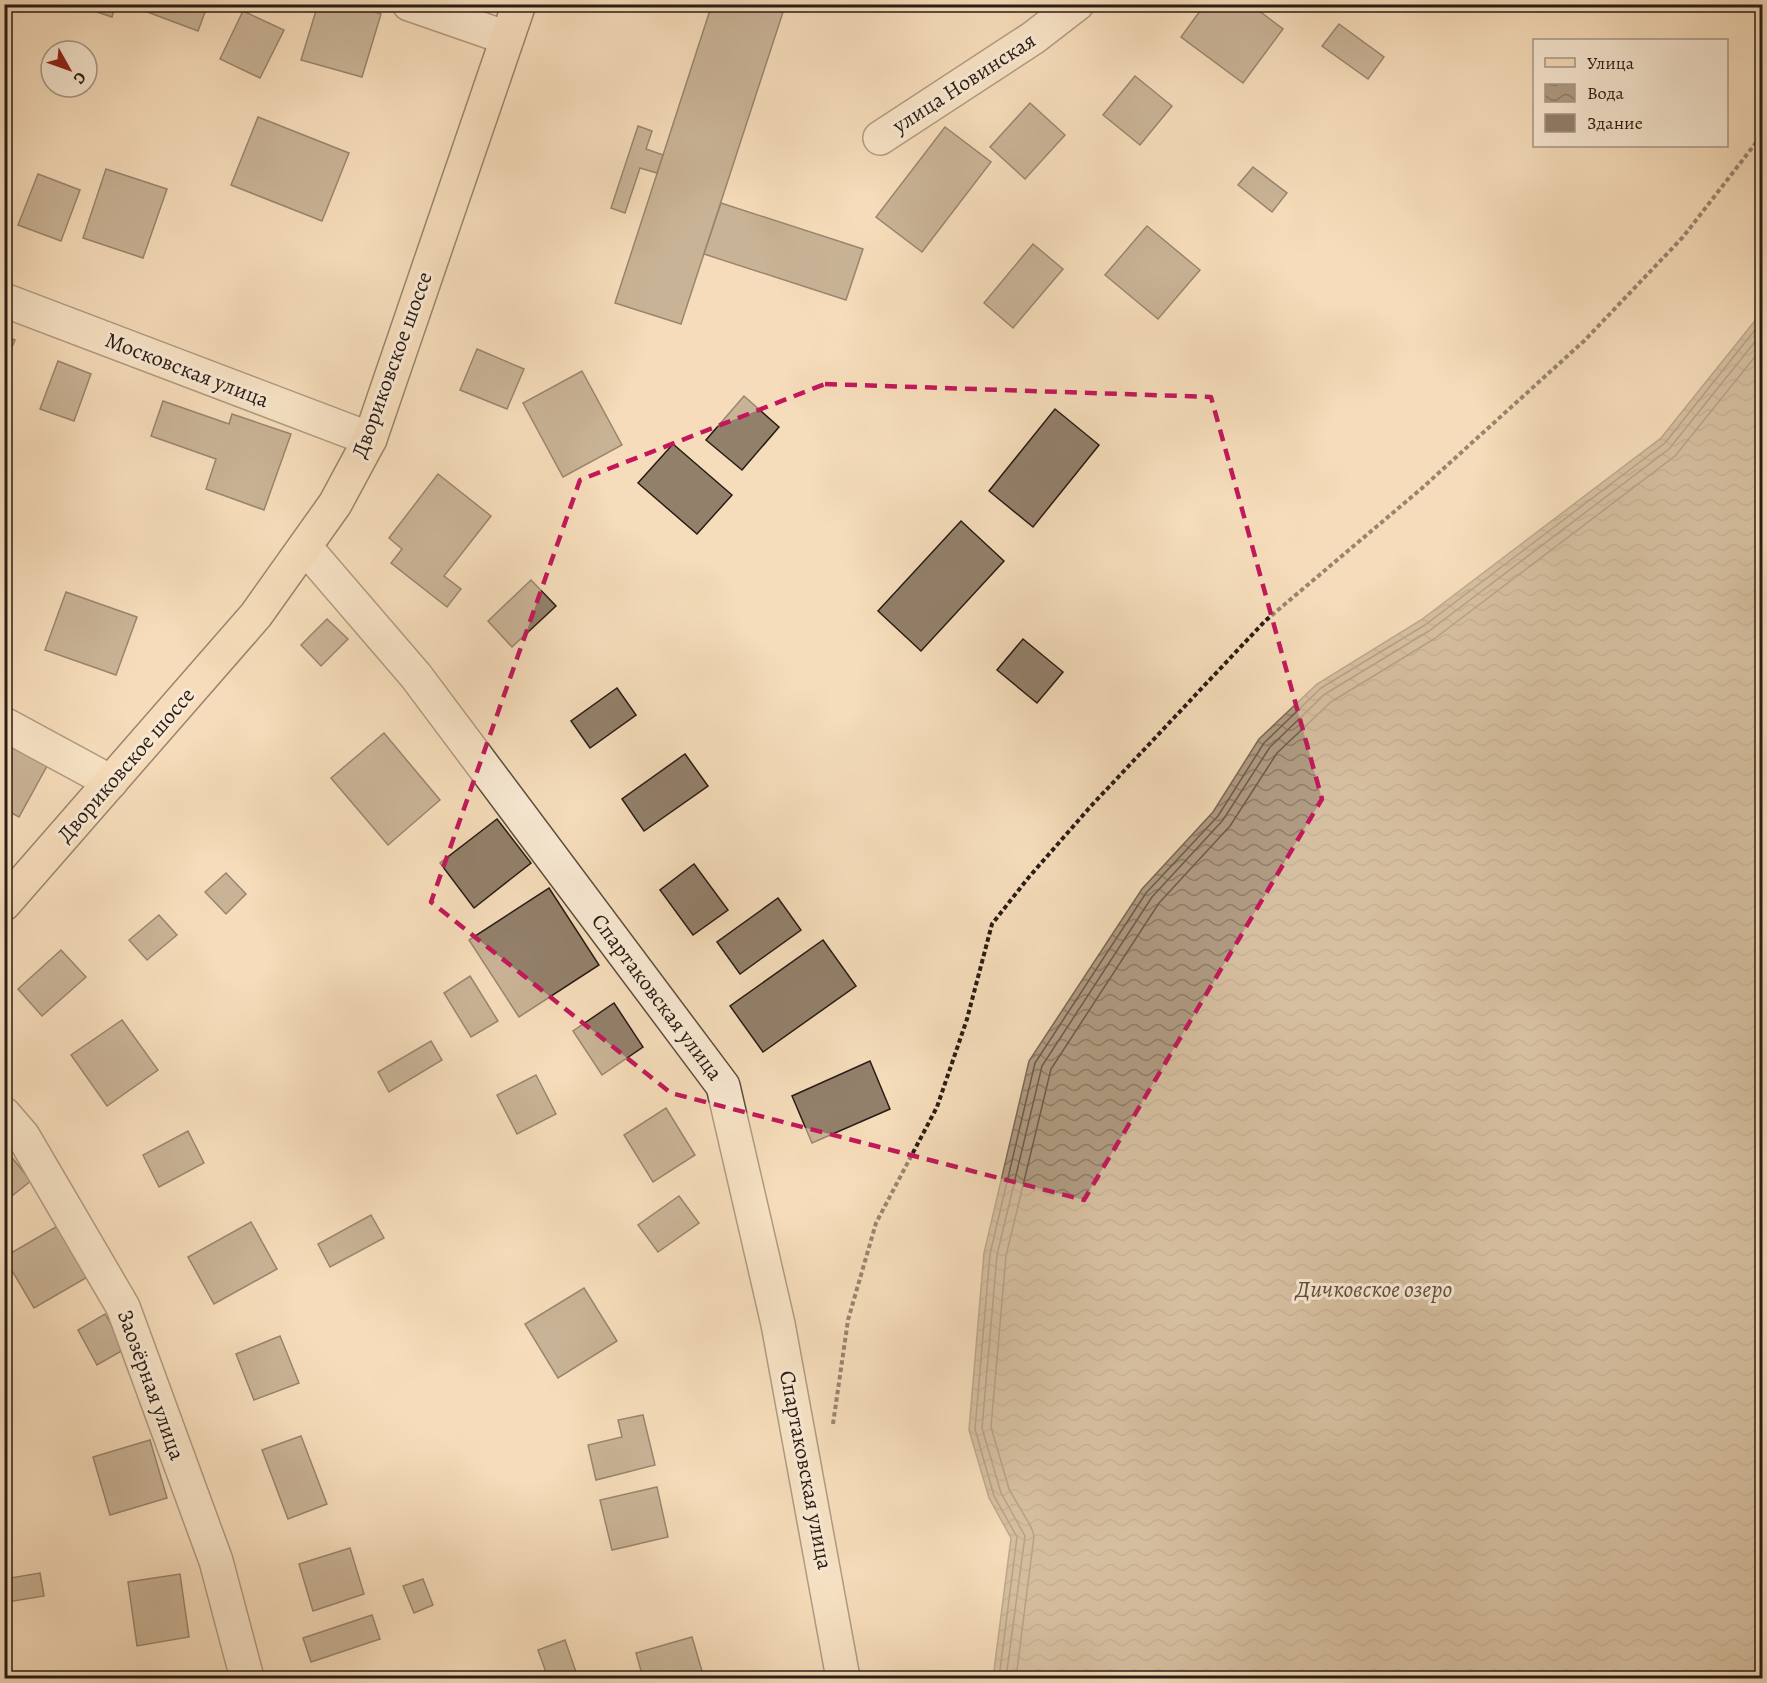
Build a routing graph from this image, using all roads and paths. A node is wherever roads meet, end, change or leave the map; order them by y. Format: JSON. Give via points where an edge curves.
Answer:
{"nodes":[{"id":1,"x":409,"y":4,"type":"edge"},
{"id":2,"x":519,"y":4,"type":"edge"},
{"id":3,"x":1077,"y":4,"type":"edge"},
{"id":4,"x":507,"y":39,"type":"junction"},
{"id":5,"x":1762,"y":135,"type":"edge"},
{"id":6,"x":879,"y":138,"type":"dead end"},
{"id":7,"x":4,"y":300,"type":"edge"},
{"id":8,"x":370,"y":439,"type":"junction"},
{"id":9,"x":305,"y":547,"type":"junction"},
{"id":10,"x":4,"y":724,"type":"edge"},
{"id":11,"x":111,"y":782,"type":"junction"},
{"id":12,"x":4,"y":903,"type":"edge"},
{"id":13,"x":4,"y":1114,"type":"edge"},
{"id":14,"x":832,"y":1426,"type":"dead end"},
{"id":15,"x":247,"y":1678,"type":"edge"},
{"id":16,"x":843,"y":1678,"type":"edge"}],
"edges":[{"from":1,"to":4,"type":"street"},
{"from":2,"to":4,"type":"main road","name":"Двориковское шоссе"},
{"from":3,"to":6,"type":"street","name":"улица Новинская","via":[[1033,38]]},
{"from":4,"to":8,"type":"main road","name":"Двориковское шоссе"},
{"from":5,"to":14,"type":"path","via":[[1683,237],[1584,341],[1421,489],[1265,621],[1091,806],[992,924],[967,1019],[937,1107],[876,1223],[848,1320]]},
{"from":7,"to":8,"type":"street","name":"Московская улица"},
{"from":8,"to":9,"type":"main road","name":"Двориковское шоссе","via":[[335,504]]},
{"from":9,"to":11,"type":"main road","name":"Двориковское шоссе","via":[[256,615]]},
{"from":9,"to":16,"type":"street","name":"Спартаковская улица","via":[[416,676],[723,1086],[778,1324]]},
{"from":10,"to":11,"type":"street"},
{"from":11,"to":12,"type":"main road","name":"Двориковское шоссе"},
{"from":13,"to":15,"type":"street","name":"Заозёрная улица","via":[[23,1136],[123,1307],[216,1561]]}]}
